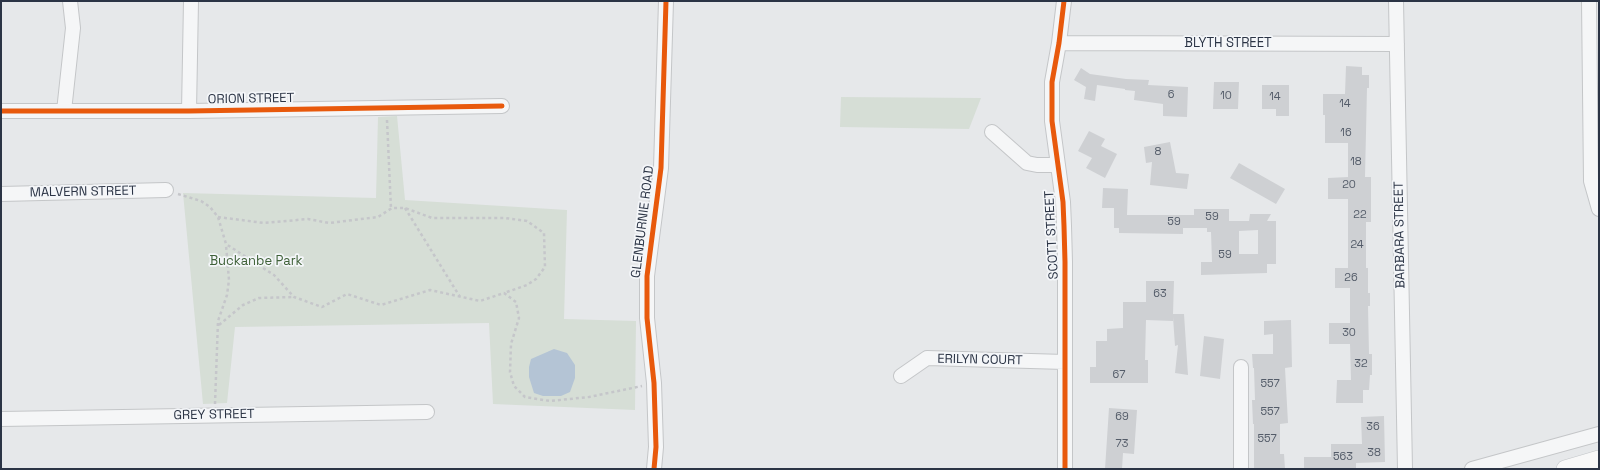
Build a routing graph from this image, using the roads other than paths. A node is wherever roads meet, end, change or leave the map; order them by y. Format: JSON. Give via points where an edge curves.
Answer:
{"nodes":[{"id":1,"x":70,"y":1,"type":"edge"},
{"id":2,"x":191,"y":1,"type":"edge"},
{"id":3,"x":666,"y":1,"type":"edge"},
{"id":4,"x":1064,"y":1,"type":"edge"},
{"id":5,"x":1396,"y":1,"type":"edge"},
{"id":6,"x":1589,"y":1,"type":"edge"},
{"id":7,"x":1059,"y":43,"type":"junction"},
{"id":8,"x":1397,"y":44,"type":"junction"},
{"id":9,"x":502,"y":106,"type":"dead end"},
{"id":10,"x":64,"y":110,"type":"junction"},
{"id":11,"x":1,"y":111,"type":"edge"},
{"id":12,"x":189,"y":111,"type":"junction"},
{"id":13,"x":992,"y":132,"type":"dead end"},
{"id":14,"x":1595,"y":132,"type":"edge"},
{"id":15,"x":1057,"y":165,"type":"junction"},
{"id":16,"x":166,"y":190,"type":"road end"},
{"id":17,"x":1,"y":194,"type":"edge"},
{"id":18,"x":1599,"y":209,"type":"edge"},
{"id":19,"x":1065,"y":362,"type":"junction"},
{"id":20,"x":1241,"y":367,"type":"dead end"},
{"id":21,"x":901,"y":376,"type":"dead end"},
{"id":22,"x":427,"y":412,"type":"dead end"},
{"id":23,"x":1,"y":419,"type":"edge"},
{"id":24,"x":1599,"y":434,"type":"edge"},
{"id":25,"x":1599,"y":460,"type":"edge"},
{"id":26,"x":654,"y":469,"type":"edge"},
{"id":27,"x":1065,"y":469,"type":"edge"},
{"id":28,"x":1241,"y":469,"type":"edge"},
{"id":29,"x":1405,"y":469,"type":"edge"},
{"id":30,"x":1472,"y":469,"type":"edge"},
{"id":31,"x":1565,"y":469,"type":"edge"}],
"edges":[{"from":1,"to":10,"type":"street","via":[[73,28]]},
{"from":2,"to":12,"type":"street"},
{"from":3,"to":26,"type":"street","name":"GLENBURNIE ROAD","via":[[661,168],[647,276],[647,318],[654,383]]},
{"from":4,"to":7,"type":"street","name":"SCOTT STREET"},
{"from":5,"to":8,"type":"street","name":"BARBARA STREET"},
{"from":6,"to":14,"type":"street"},
{"from":7,"to":8,"type":"street","name":"BLYTH STREET"},
{"from":7,"to":15,"type":"street","name":"SCOTT STREET","via":[[1052,82],[1052,121]]},
{"from":8,"to":29,"type":"street","name":"BARBARA STREET"},
{"from":9,"to":12,"type":"street","name":"ORION STREET"},
{"from":10,"to":11,"type":"street","name":"ORION STREET"},
{"from":10,"to":12,"type":"street","name":"ORION STREET"},
{"from":13,"to":15,"type":"street","via":[[1027,163]]},
{"from":14,"to":18,"type":"street","via":[[1591,181]]},
{"from":15,"to":19,"type":"street","name":"SCOTT STREET","via":[[1063,202]]},
{"from":16,"to":17,"type":"street","name":"MALVERN STREET"},
{"from":19,"to":21,"type":"street","name":"ERILYN COURT","via":[[927,358]]},
{"from":19,"to":27,"type":"street","name":"SCOTT STREET"},
{"from":20,"to":28,"type":"street"},
{"from":22,"to":23,"type":"street","name":"GREY STREET"},
{"from":24,"to":30,"type":"street"},
{"from":25,"to":31,"type":"main road"}]}
